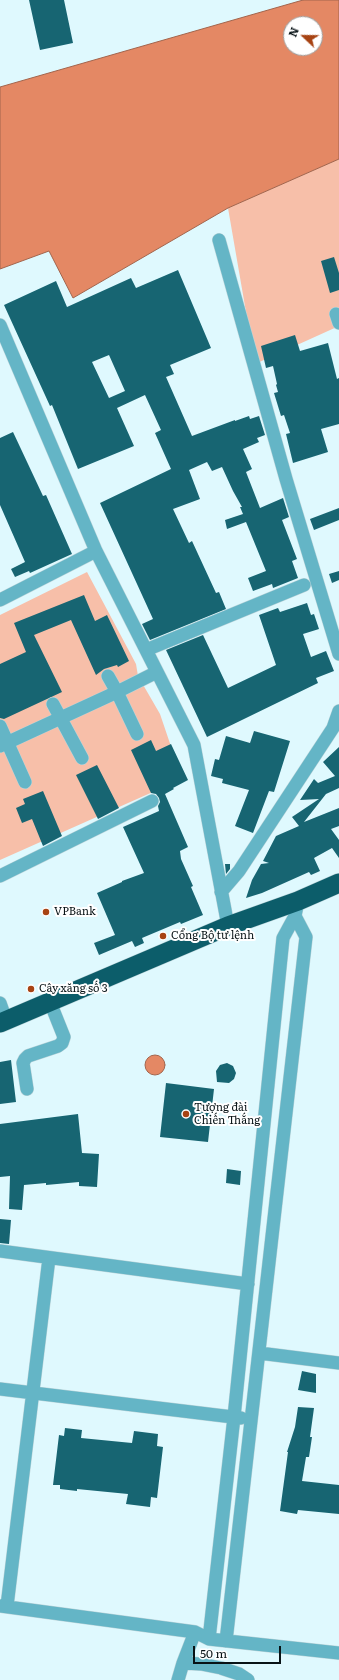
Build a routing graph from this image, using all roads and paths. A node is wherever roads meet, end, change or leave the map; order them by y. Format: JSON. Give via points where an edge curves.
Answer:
{"nodes":[{"id":1,"x":219,"y":240,"type":"dead end"},
{"id":2,"x":0,"y":324,"type":"edge"},
{"id":3,"x":96,"y":551,"type":"junction"},
{"id":4,"x":304,"y":585,"type":"dead end"},
{"id":5,"x":0,"y":600,"type":"edge"},
{"id":6,"x":146,"y":650,"type":"junction"},
{"id":7,"x":339,"y":654,"type":"edge"},
{"id":8,"x":157,"y":672,"type":"junction"},
{"id":9,"x":108,"y":676,"type":"dead end"},
{"id":10,"x":117,"y":692,"type":"junction"},
{"id":11,"x":53,"y":704,"type":"dead end"},
{"id":12,"x":339,"y":711,"type":"edge"},
{"id":13,"x":61,"y":718,"type":"junction"},
{"id":14,"x":0,"y":726,"type":"edge"},
{"id":15,"x":137,"y":734,"type":"dead end"},
{"id":16,"x":4,"y":744,"type":"edge"},
{"id":17,"x":82,"y":758,"type":"dead end"},
{"id":18,"x":25,"y":782,"type":"dead end"},
{"id":19,"x":152,"y":801,"type":"dead end"},
{"id":20,"x":0,"y":876,"type":"edge"},
{"id":21,"x":339,"y":883,"type":"edge"},
{"id":22,"x":221,"y":892,"type":"junction"},
{"id":23,"x":297,"y":909,"type":"junction"},
{"id":24,"x":228,"y":926,"type":"junction"},
{"id":25,"x":50,"y":1002,"type":"junction"},
{"id":26,"x":2,"y":1016,"type":"edge"},
{"id":27,"x":27,"y":1089,"type":"dead end"},
{"id":28,"x":0,"y":1252,"type":"edge"},
{"id":29,"x":49,"y":1258,"type":"junction"},
{"id":30,"x":248,"y":1284,"type":"junction"},
{"id":31,"x":258,"y":1353,"type":"junction"},
{"id":32,"x":339,"y":1363,"type":"edge"},
{"id":33,"x":0,"y":1389,"type":"edge"},
{"id":34,"x":32,"y":1394,"type":"junction"},
{"id":35,"x":234,"y":1417,"type":"junction"},
{"id":36,"x":251,"y":1419,"type":"junction"},
{"id":37,"x":3,"y":1606,"type":"edge"},
{"id":38,"x":195,"y":1632,"type":"junction"},
{"id":39,"x":209,"y":1639,"type":"junction"},
{"id":40,"x":226,"y":1641,"type":"junction"},
{"id":41,"x":339,"y":1653,"type":"edge"},
{"id":42,"x":183,"y":1663,"type":"junction"},
{"id":43,"x":178,"y":1680,"type":"edge"},
{"id":44,"x":248,"y":1680,"type":"edge"}],
"edges":[{"from":1,"to":7,"type":"street","via":[[286,479]]},
{"from":2,"to":3,"type":"street"},
{"from":3,"to":5,"type":"street"},
{"from":3,"to":6,"type":"street"},
{"from":4,"to":6,"type":"street"},
{"from":6,"to":8,"type":"street"},
{"from":8,"to":10,"type":"street"},
{"from":8,"to":22,"type":"street","via":[[194,745]]},
{"from":9,"to":10,"type":"street"},
{"from":10,"to":13,"type":"street"},
{"from":10,"to":15,"type":"street"},
{"from":11,"to":13,"type":"street"},
{"from":12,"to":22,"type":"street","via":[[333,728],[238,871]]},
{"from":13,"to":16,"type":"street"},
{"from":13,"to":17,"type":"street"},
{"from":14,"to":16,"type":"street"},
{"from":16,"to":18,"type":"street"},
{"from":19,"to":20,"type":"street"},
{"from":21,"to":23,"type":"highway"},
{"from":22,"to":24,"type":"street"},
{"from":23,"to":24,"type":"highway"},
{"from":23,"to":30,"type":"street","via":[[283,938]]},
{"from":23,"to":31,"type":"street","via":[[306,937]]},
{"from":24,"to":25,"type":"highway"},
{"from":25,"to":26,"type":"highway"},
{"from":25,"to":27,"type":"street","via":[[64,1037],[58,1046],[25,1059]]},
{"from":28,"to":29,"type":"street"},
{"from":29,"to":30,"type":"street"},
{"from":29,"to":34,"type":"street"},
{"from":30,"to":35,"type":"street"},
{"from":31,"to":32,"type":"street"},
{"from":31,"to":36,"type":"street"},
{"from":33,"to":34,"type":"street"},
{"from":34,"to":35,"type":"street"},
{"from":34,"to":37,"type":"street"},
{"from":35,"to":36,"type":"street"},
{"from":35,"to":39,"type":"street"},
{"from":36,"to":40,"type":"street"},
{"from":37,"to":38,"type":"street"},
{"from":38,"to":39,"type":"street"},
{"from":38,"to":42,"type":"street"},
{"from":39,"to":40,"type":"street"},
{"from":40,"to":41,"type":"street"},
{"from":42,"to":43,"type":"street"},
{"from":42,"to":44,"type":"street","via":[[221,1668]]}]}
